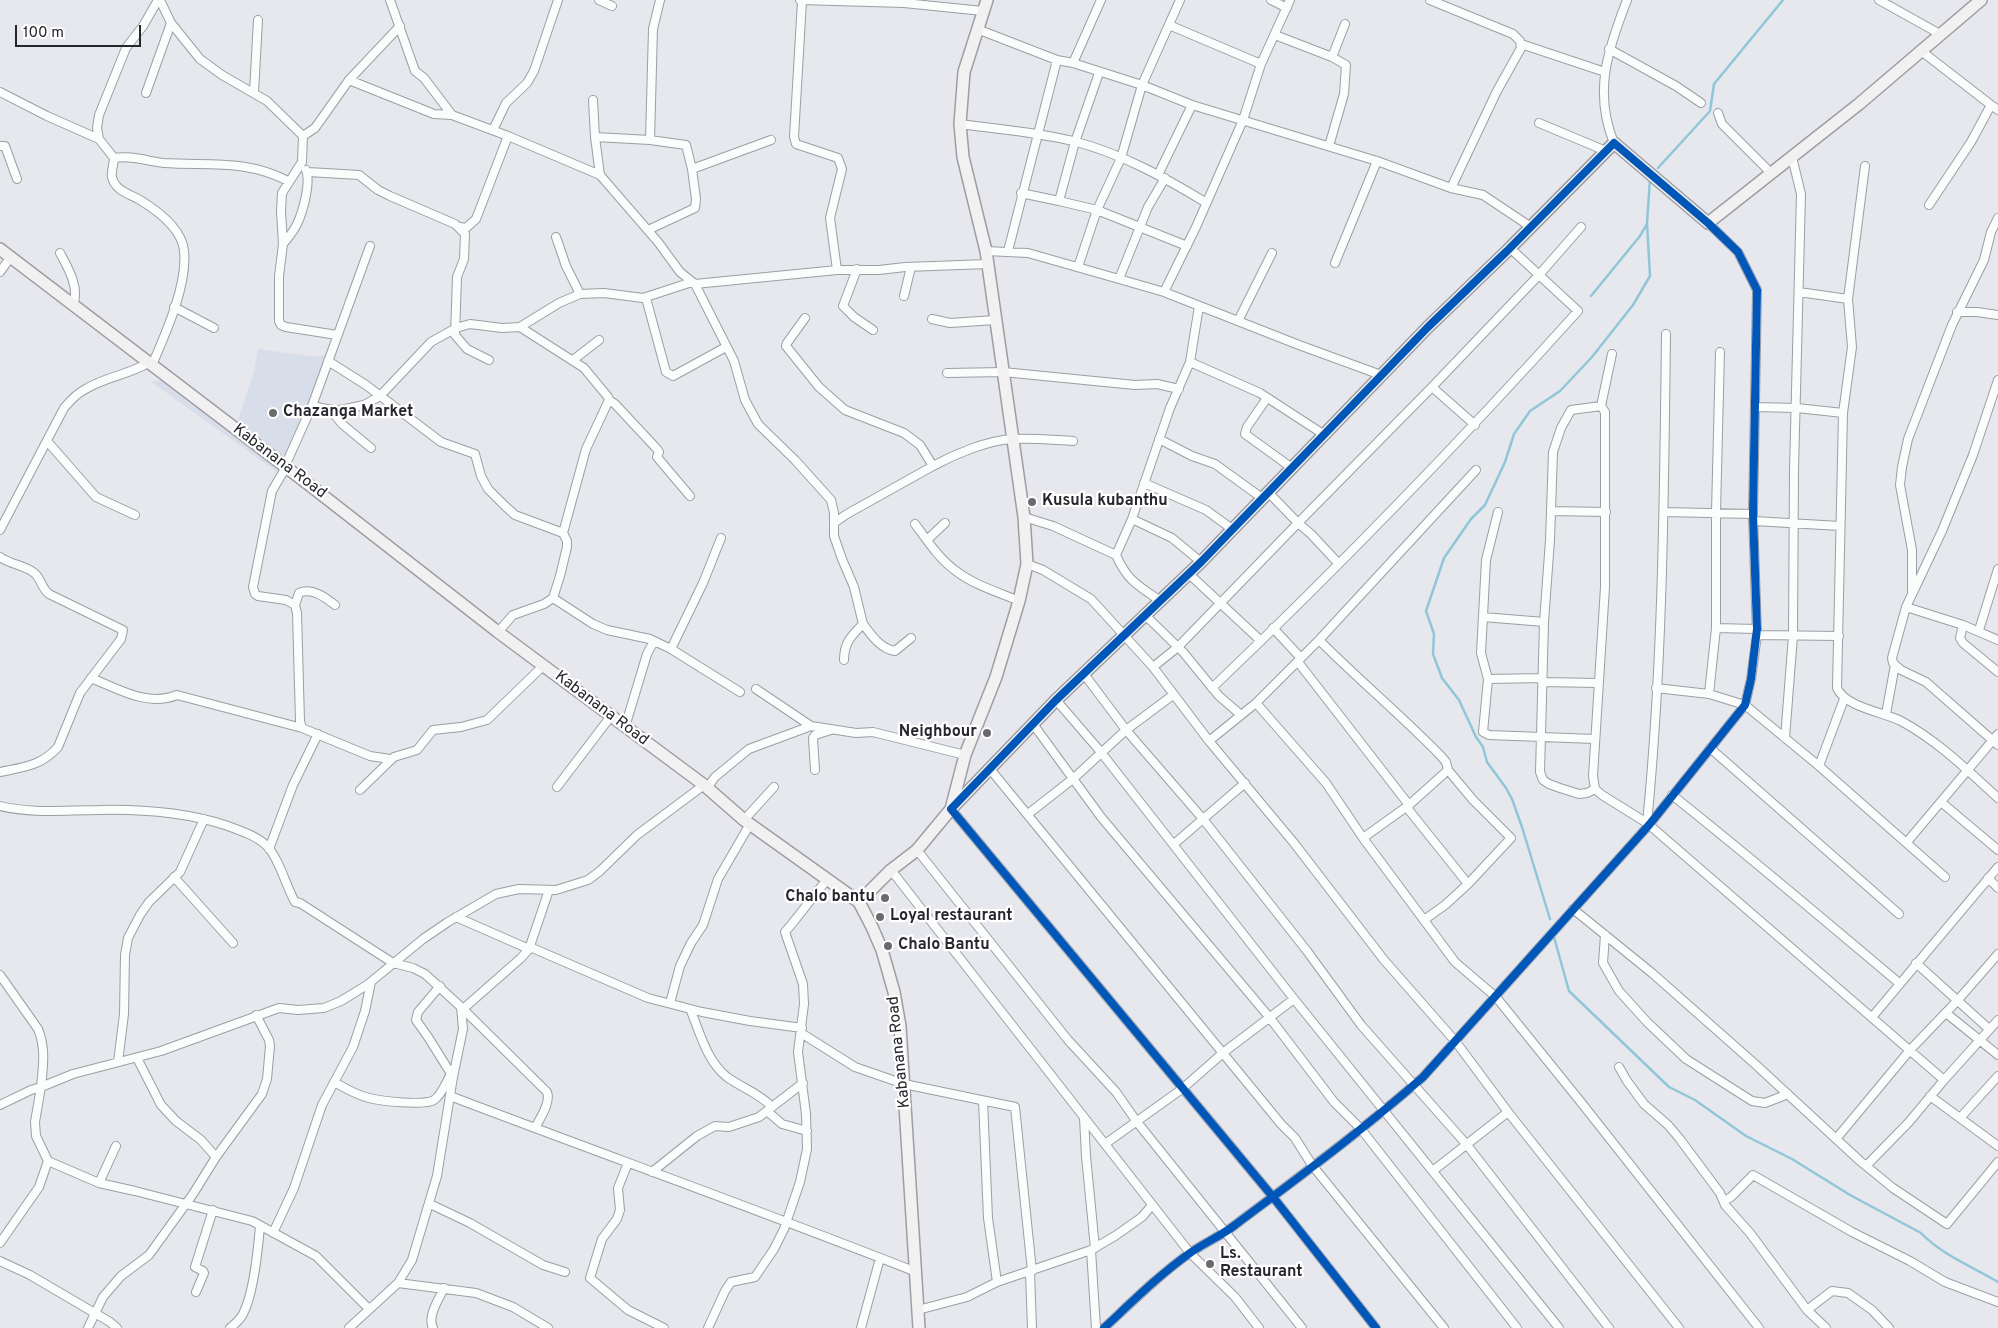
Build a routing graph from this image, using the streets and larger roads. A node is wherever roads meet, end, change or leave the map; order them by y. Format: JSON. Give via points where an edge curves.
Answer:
{"nodes":[{"id":1,"x":159,"y":0,"type":"edge"},
{"id":2,"x":170,"y":0,"type":"edge"},
{"id":3,"x":390,"y":0,"type":"edge"},
{"id":4,"x":558,"y":0,"type":"edge"},
{"id":5,"x":599,"y":0,"type":"edge"},
{"id":6,"x":660,"y":0,"type":"edge"},
{"id":7,"x":801,"y":0,"type":"edge"},
{"id":8,"x":1101,"y":0,"type":"edge"},
{"id":9,"x":1180,"y":0,"type":"edge"},
{"id":10,"x":1271,"y":0,"type":"edge"},
{"id":11,"x":1430,"y":0,"type":"edge"},
{"id":12,"x":1627,"y":0,"type":"edge"},
{"id":13,"x":1879,"y":0,"type":"edge"},
{"id":14,"x":1981,"y":0,"type":"edge"},
{"id":15,"x":827,"y":1,"type":"edge"},
{"id":16,"x":884,"y":1,"type":"edge"},
{"id":17,"x":1288,"y":4,"type":"edge"},
{"id":18,"x":612,"y":6,"type":"dead end"},
{"id":19,"x":985,"y":6,"type":"edge"},
{"id":20,"x":165,"y":8,"type":"junction"},
{"id":21,"x":258,"y":20,"type":"dead end"},
{"id":22,"x":171,"y":23,"type":"junction"},
{"id":23,"x":1345,"y":24,"type":"dead end"},
{"id":24,"x":1168,"y":25,"type":"junction"},
{"id":25,"x":400,"y":26,"type":"junction"},
{"id":26,"x":977,"y":29,"type":"junction"},
{"id":27,"x":1940,"y":34,"type":"junction"},
{"id":28,"x":1275,"y":35,"type":"junction"},
{"id":29,"x":1521,"y":44,"type":"junction"},
{"id":30,"x":1609,"y":49,"type":"junction"},
{"id":31,"x":1920,"y":50,"type":"junction"},
{"id":32,"x":1332,"y":57,"type":"junction"},
{"id":33,"x":1056,"y":60,"type":"junction"},
{"id":34,"x":1073,"y":64,"type":"junction"},
{"id":35,"x":1261,"y":64,"type":"junction"},
{"id":36,"x":1605,"y":72,"type":"junction"},
{"id":37,"x":1099,"y":73,"type":"junction"},
{"id":38,"x":349,"y":80,"type":"junction"},
{"id":39,"x":1142,"y":85,"type":"junction"},
{"id":40,"x":0,"y":92,"type":"edge"},
{"id":41,"x":254,"y":92,"type":"junction"},
{"id":42,"x":146,"y":93,"type":"dead end"},
{"id":43,"x":593,"y":100,"type":"dead end"},
{"id":44,"x":1702,"y":103,"type":"dead end"},
{"id":45,"x":1192,"y":105,"type":"junction"},
{"id":46,"x":1990,"y":105,"type":"junction"},
{"id":47,"x":1998,"y":110,"type":"edge"},
{"id":48,"x":1718,"y":113,"type":"dead end"},
{"id":49,"x":452,"y":115,"type":"junction"},
{"id":50,"x":1243,"y":120,"type":"junction"},
{"id":51,"x":1539,"y":123,"type":"dead end"},
{"id":52,"x":960,"y":124,"type":"junction"},
{"id":53,"x":493,"y":130,"type":"junction"},
{"id":54,"x":1037,"y":133,"type":"junction"},
{"id":55,"x":302,"y":136,"type":"junction"},
{"id":56,"x":508,"y":136,"type":"junction"},
{"id":57,"x":594,"y":137,"type":"junction"},
{"id":58,"x":99,"y":139,"type":"junction"},
{"id":59,"x":650,"y":140,"type":"junction"},
{"id":60,"x":771,"y":140,"type":"dead end"},
{"id":61,"x":1075,"y":142,"type":"junction"},
{"id":62,"x":0,"y":146,"type":"edge"},
{"id":63,"x":1329,"y":146,"type":"junction"},
{"id":64,"x":1610,"y":147,"type":"junction"},
{"id":65,"x":1792,"y":157,"type":"junction"},
{"id":66,"x":114,"y":158,"type":"junction"},
{"id":67,"x":1121,"y":158,"type":"junction"},
{"id":68,"x":1377,"y":161,"type":"junction"},
{"id":69,"x":302,"y":162,"type":"junction"},
{"id":70,"x":1865,"y":166,"type":"dead end"},
{"id":71,"x":692,"y":169,"type":"junction"},
{"id":72,"x":308,"y":172,"type":"junction"},
{"id":73,"x":1771,"y":173,"type":"junction"},
{"id":74,"x":600,"y":175,"type":"junction"},
{"id":75,"x":1162,"y":176,"type":"junction"},
{"id":76,"x":17,"y":179,"type":"dead end"},
{"id":77,"x":288,"y":181,"type":"junction"},
{"id":78,"x":1451,"y":188,"type":"junction"},
{"id":79,"x":1021,"y":193,"type":"junction"},
{"id":80,"x":1059,"y":201,"type":"junction"},
{"id":81,"x":1206,"y":202,"type":"junction"},
{"id":82,"x":1929,"y":205,"type":"dead end"},
{"id":83,"x":1097,"y":210,"type":"junction"},
{"id":84,"x":1998,"y":218,"type":"edge"},
{"id":85,"x":1708,"y":223,"type":"junction"},
{"id":86,"x":1139,"y":226,"type":"junction"},
{"id":87,"x":1996,"y":226,"type":"edge"},
{"id":88,"x":1531,"y":227,"type":"junction"},
{"id":89,"x":1581,"y":227,"type":"dead end"},
{"id":90,"x":460,"y":228,"type":"junction"},
{"id":91,"x":648,"y":230,"type":"junction"},
{"id":92,"x":556,"y":237,"type":"dead end"},
{"id":93,"x":283,"y":244,"type":"junction"},
{"id":94,"x":370,"y":246,"type":"dead end"},
{"id":95,"x":1186,"y":246,"type":"junction"},
{"id":96,"x":1510,"y":248,"type":"junction"},
{"id":97,"x":0,"y":249,"type":"edge"},
{"id":98,"x":986,"y":251,"type":"junction"},
{"id":99,"x":1008,"y":251,"type":"junction"},
{"id":100,"x":60,"y":253,"type":"dead end"},
{"id":101,"x":1272,"y":253,"type":"dead end"},
{"id":102,"x":10,"y":258,"type":"junction"},
{"id":103,"x":1334,"y":263,"type":"dead end"},
{"id":104,"x":988,"y":264,"type":"junction"},
{"id":105,"x":911,"y":266,"type":"junction"},
{"id":106,"x":1078,"y":267,"type":"junction"},
{"id":107,"x":857,"y":269,"type":"junction"},
{"id":108,"x":837,"y":270,"type":"junction"},
{"id":109,"x":0,"y":272,"type":"edge"},
{"id":110,"x":1539,"y":275,"type":"junction"},
{"id":111,"x":1119,"y":279,"type":"junction"},
{"id":112,"x":694,"y":284,"type":"junction"},
{"id":113,"x":1164,"y":292,"type":"junction"},
{"id":114,"x":1799,"y":292,"type":"junction"},
{"id":115,"x":580,"y":294,"type":"junction"},
{"id":116,"x":904,"y":296,"type":"dead end"},
{"id":117,"x":646,"y":298,"type":"junction"},
{"id":118,"x":1848,"y":299,"type":"junction"},
{"id":119,"x":73,"y":305,"type":"junction"},
{"id":120,"x":1199,"y":306,"type":"junction"},
{"id":121,"x":174,"y":307,"type":"junction"},
{"id":122,"x":1957,"y":312,"type":"junction"},
{"id":123,"x":1998,"y":315,"type":"edge"},
{"id":124,"x":804,"y":318,"type":"dead end"},
{"id":125,"x":932,"y":319,"type":"dead end"},
{"id":126,"x":995,"y":320,"type":"junction"},
{"id":127,"x":1238,"y":321,"type":"junction"},
{"id":128,"x":520,"y":327,"type":"junction"},
{"id":129,"x":214,"y":328,"type":"dead end"},
{"id":130,"x":456,"y":328,"type":"junction"},
{"id":131,"x":873,"y":330,"type":"dead end"},
{"id":132,"x":1666,"y":334,"type":"dead end"},
{"id":133,"x":337,"y":335,"type":"junction"},
{"id":134,"x":599,"y":340,"type":"dead end"},
{"id":135,"x":726,"y":347,"type":"junction"},
{"id":136,"x":1720,"y":352,"type":"dead end"},
{"id":137,"x":1612,"y":354,"type":"dead end"},
{"id":138,"x":489,"y":360,"type":"dead end"},
{"id":139,"x":573,"y":360,"type":"junction"},
{"id":140,"x":328,"y":361,"type":"junction"},
{"id":141,"x":1190,"y":362,"type":"junction"},
{"id":142,"x":150,"y":364,"type":"junction"},
{"id":143,"x":1003,"y":372,"type":"junction"},
{"id":144,"x":947,"y":373,"type":"dead end"},
{"id":145,"x":1381,"y":374,"type":"junction"},
{"id":146,"x":1998,"y":380,"type":"edge"},
{"id":147,"x":1432,"y":386,"type":"junction"},
{"id":148,"x":1179,"y":389,"type":"junction"},
{"id":149,"x":380,"y":396,"type":"junction"},
{"id":150,"x":1267,"y":398,"type":"junction"},
{"id":151,"x":609,"y":400,"type":"junction"},
{"id":152,"x":312,"y":406,"type":"junction"},
{"id":153,"x":1601,"y":406,"type":"junction"},
{"id":154,"x":1755,"y":407,"type":"junction"},
{"id":155,"x":1796,"y":408,"type":"junction"},
{"id":156,"x":330,"y":409,"type":"junction"},
{"id":157,"x":1843,"y":413,"type":"junction"},
{"id":158,"x":1475,"y":425,"type":"junction"},
{"id":159,"x":1323,"y":434,"type":"junction"},
{"id":160,"x":1013,"y":439,"type":"junction"},
{"id":161,"x":1159,"y":439,"type":"junction"},
{"id":162,"x":47,"y":441,"type":"junction"},
{"id":163,"x":1072,"y":441,"type":"dead end"},
{"id":164,"x":371,"y":448,"type":"dead end"},
{"id":165,"x":934,"y":466,"type":"junction"},
{"id":166,"x":286,"y":467,"type":"junction"},
{"id":167,"x":1292,"y":468,"type":"junction"},
{"id":168,"x":1476,"y":470,"type":"dead end"},
{"id":169,"x":1144,"y":483,"type":"junction"},
{"id":170,"x":1265,"y":495,"type":"junction"},
{"id":171,"x":690,"y":496,"type":"dead end"},
{"id":172,"x":1551,"y":511,"type":"junction"},
{"id":173,"x":1498,"y":512,"type":"dead end"},
{"id":174,"x":1606,"y":512,"type":"junction"},
{"id":175,"x":1664,"y":512,"type":"junction"},
{"id":176,"x":1716,"y":512,"type":"junction"},
{"id":177,"x":134,"y":515,"type":"dead end"},
{"id":178,"x":1024,"y":517,"type":"junction"},
{"id":179,"x":1754,"y":517,"type":"junction"},
{"id":180,"x":1132,"y":519,"type":"junction"},
{"id":181,"x":834,"y":523,"type":"junction"},
{"id":182,"x":944,"y":523,"type":"dead end"},
{"id":183,"x":1298,"y":523,"type":"junction"},
{"id":184,"x":915,"y":524,"type":"dead end"},
{"id":185,"x":1794,"y":524,"type":"junction"},
{"id":186,"x":1840,"y":526,"type":"junction"},
{"id":187,"x":1232,"y":529,"type":"junction"},
{"id":188,"x":0,"y":530,"type":"edge"},
{"id":189,"x":563,"y":534,"type":"junction"},
{"id":190,"x":721,"y":538,"type":"dead end"},
{"id":191,"x":927,"y":540,"type":"junction"},
{"id":192,"x":1116,"y":554,"type":"junction"},
{"id":193,"x":0,"y":556,"type":"edge"},
{"id":194,"x":1201,"y":562,"type":"junction"},
{"id":195,"x":1338,"y":563,"type":"junction"},
{"id":196,"x":1027,"y":564,"type":"junction"},
{"id":197,"x":1998,"y":569,"type":"edge"},
{"id":198,"x":1188,"y":573,"type":"junction"},
{"id":199,"x":1912,"y":592,"type":"junction"},
{"id":200,"x":553,"y":598,"type":"junction"},
{"id":201,"x":1159,"y":600,"type":"junction"},
{"id":202,"x":1019,"y":601,"type":"junction"},
{"id":203,"x":1221,"y":602,"type":"junction"},
{"id":204,"x":295,"y":605,"type":"junction"},
{"id":205,"x":335,"y":605,"type":"dead end"},
{"id":206,"x":1906,"y":607,"type":"junction"},
{"id":207,"x":1144,"y":614,"type":"junction"},
{"id":208,"x":1483,"y":618,"type":"junction"},
{"id":209,"x":1544,"y":622,"type":"junction"},
{"id":210,"x":863,"y":624,"type":"junction"},
{"id":211,"x":1963,"y":624,"type":"junction"},
{"id":212,"x":1273,"y":628,"type":"junction"},
{"id":213,"x":1716,"y":628,"type":"junction"},
{"id":214,"x":1979,"y":630,"type":"junction"},
{"id":215,"x":498,"y":632,"type":"junction"},
{"id":216,"x":1757,"y":632,"type":"junction"},
{"id":217,"x":1124,"y":635,"type":"junction"},
{"id":218,"x":1793,"y":636,"type":"junction"},
{"id":219,"x":1839,"y":636,"type":"junction"},
{"id":220,"x":911,"y":638,"type":"dead end"},
{"id":221,"x":1319,"y":640,"type":"junction"},
{"id":222,"x":1998,"y":640,"type":"edge"},
{"id":223,"x":654,"y":641,"type":"junction"},
{"id":224,"x":1261,"y":641,"type":"junction"},
{"id":225,"x":1178,"y":647,"type":"junction"},
{"id":226,"x":671,"y":649,"type":"junction"},
{"id":227,"x":844,"y":660,"type":"dead end"},
{"id":228,"x":1299,"y":660,"type":"junction"},
{"id":229,"x":1895,"y":665,"type":"junction"},
{"id":230,"x":543,"y":666,"type":"junction"},
{"id":231,"x":1153,"y":667,"type":"junction"},
{"id":232,"x":1998,"y":672,"type":"edge"},
{"id":233,"x":1084,"y":674,"type":"junction"},
{"id":234,"x":91,"y":678,"type":"junction"},
{"id":235,"x":1488,"y":679,"type":"junction"},
{"id":236,"x":1542,"y":680,"type":"junction"},
{"id":237,"x":1598,"y":683,"type":"junction"},
{"id":238,"x":1212,"y":688,"type":"junction"},
{"id":239,"x":1656,"y":688,"type":"junction"},
{"id":240,"x":756,"y":689,"type":"dead end"},
{"id":241,"x":740,"y":692,"type":"dead end"},
{"id":242,"x":1173,"y":694,"type":"junction"},
{"id":243,"x":1709,"y":694,"type":"junction"},
{"id":244,"x":1844,"y":699,"type":"junction"},
{"id":245,"x":1056,"y":700,"type":"junction"},
{"id":246,"x":1256,"y":703,"type":"junction"},
{"id":247,"x":1745,"y":706,"type":"junction"},
{"id":248,"x":1886,"y":714,"type":"junction"},
{"id":249,"x":1241,"y":715,"type":"junction"},
{"id":250,"x":611,"y":716,"type":"junction"},
{"id":251,"x":1033,"y":724,"type":"junction"},
{"id":252,"x":811,"y":726,"type":"junction"},
{"id":253,"x":625,"y":727,"type":"junction"},
{"id":254,"x":302,"y":728,"type":"junction"},
{"id":255,"x":831,"y":730,"type":"junction"},
{"id":256,"x":1126,"y":730,"type":"junction"},
{"id":257,"x":318,"y":734,"type":"junction"},
{"id":258,"x":1998,"y":734,"type":"edge"},
{"id":259,"x":1540,"y":736,"type":"junction"},
{"id":260,"x":1785,"y":738,"type":"junction"},
{"id":261,"x":1595,"y":739,"type":"junction"},
{"id":262,"x":1209,"y":741,"type":"junction"},
{"id":263,"x":1995,"y":743,"type":"edge"},
{"id":264,"x":1710,"y":748,"type":"junction"},
{"id":265,"x":1100,"y":752,"type":"junction"},
{"id":266,"x":965,"y":755,"type":"junction"},
{"id":267,"x":390,"y":759,"type":"junction"},
{"id":268,"x":1819,"y":766,"type":"junction"},
{"id":269,"x":990,"y":769,"type":"junction"},
{"id":270,"x":815,"y":770,"type":"dead end"},
{"id":271,"x":1448,"y":770,"type":"junction"},
{"id":272,"x":0,"y":772,"type":"edge"},
{"id":273,"x":1968,"y":772,"type":"junction"},
{"id":274,"x":1074,"y":778,"type":"junction"},
{"id":275,"x":1245,"y":783,"type":"junction"},
{"id":276,"x":557,"y":787,"type":"dead end"},
{"id":277,"x":705,"y":787,"type":"junction"},
{"id":278,"x":774,"y":787,"type":"dead end"},
{"id":279,"x":1595,"y":789,"type":"junction"},
{"id":280,"x":360,"y":790,"type":"dead end"},
{"id":281,"x":1672,"y":795,"type":"junction"},
{"id":282,"x":1998,"y":798,"type":"edge"},
{"id":283,"x":1941,"y":802,"type":"junction"},
{"id":284,"x":1409,"y":805,"type":"junction"},
{"id":285,"x":0,"y":806,"type":"edge"},
{"id":286,"x":951,"y":809,"type":"junction"},
{"id":287,"x":1028,"y":814,"type":"junction"},
{"id":288,"x":204,"y":819,"type":"junction"},
{"id":289,"x":1203,"y":819,"type":"junction"},
{"id":290,"x":747,"y":822,"type":"junction"},
{"id":291,"x":1648,"y":824,"type":"junction"},
{"id":292,"x":1363,"y":838,"type":"junction"},
{"id":293,"x":1907,"y":842,"type":"junction"},
{"id":294,"x":1174,"y":844,"type":"junction"},
{"id":295,"x":269,"y":849,"type":"junction"},
{"id":296,"x":916,"y":850,"type":"junction"},
{"id":297,"x":1998,"y":850,"type":"edge"},
{"id":298,"x":1998,"y":867,"type":"edge"},
{"id":299,"x":891,"y":870,"type":"junction"},
{"id":300,"x":174,"y":876,"type":"junction"},
{"id":301,"x":1945,"y":877,"type":"dead end"},
{"id":302,"x":1988,"y":878,"type":"junction"},
{"id":303,"x":827,"y":880,"type":"junction"},
{"id":304,"x":1468,"y":884,"type":"junction"},
{"id":305,"x":1998,"y":888,"type":"edge"},
{"id":306,"x":549,"y":890,"type":"junction"},
{"id":307,"x":859,"y":902,"type":"junction"},
{"id":308,"x":1573,"y":909,"type":"junction"},
{"id":309,"x":1899,"y":914,"type":"dead end"},
{"id":310,"x":456,"y":917,"type":"junction"},
{"id":311,"x":1424,"y":920,"type":"junction"},
{"id":312,"x":1605,"y":935,"type":"junction"},
{"id":313,"x":233,"y":943,"type":"dead end"},
{"id":314,"x":529,"y":948,"type":"junction"},
{"id":315,"x":1998,"y":954,"type":"edge"},
{"id":316,"x":392,"y":963,"type":"junction"},
{"id":317,"x":1916,"y":963,"type":"junction"},
{"id":318,"x":0,"y":975,"type":"edge"},
{"id":319,"x":371,"y":982,"type":"junction"},
{"id":320,"x":1899,"y":983,"type":"junction"},
{"id":321,"x":440,"y":986,"type":"junction"},
{"id":322,"x":1496,"y":997,"type":"junction"},
{"id":323,"x":1294,"y":999,"type":"junction"},
{"id":324,"x":1958,"y":1000,"type":"junction"},
{"id":325,"x":670,"y":1003,"type":"junction"},
{"id":326,"x":462,"y":1008,"type":"junction"},
{"id":327,"x":690,"y":1008,"type":"junction"},
{"id":328,"x":1946,"y":1013,"type":"junction"},
{"id":329,"x":256,"y":1015,"type":"junction"},
{"id":330,"x":1873,"y":1016,"type":"junction"},
{"id":331,"x":1270,"y":1018,"type":"junction"},
{"id":332,"x":1998,"y":1020,"type":"edge"},
{"id":333,"x":1989,"y":1029,"type":"junction"},
{"id":334,"x":802,"y":1030,"type":"junction"},
{"id":335,"x":1980,"y":1040,"type":"junction"},
{"id":336,"x":1456,"y":1042,"type":"junction"},
{"id":337,"x":1910,"y":1050,"type":"junction"},
{"id":338,"x":1224,"y":1052,"type":"junction"},
{"id":339,"x":1998,"y":1055,"type":"edge"},
{"id":340,"x":137,"y":1058,"type":"junction"},
{"id":341,"x":118,"y":1062,"type":"junction"},
{"id":342,"x":1619,"y":1067,"type":"dead end"},
{"id":343,"x":452,"y":1076,"type":"junction"},
{"id":344,"x":1998,"y":1076,"type":"edge"},
{"id":345,"x":1944,"y":1080,"type":"junction"},
{"id":346,"x":334,"y":1082,"type":"junction"},
{"id":347,"x":803,"y":1083,"type":"junction"},
{"id":348,"x":904,"y":1084,"type":"junction"},
{"id":349,"x":1414,"y":1085,"type":"junction"},
{"id":350,"x":41,"y":1087,"type":"junction"},
{"id":351,"x":1182,"y":1089,"type":"junction"},
{"id":352,"x":1788,"y":1094,"type":"junction"},
{"id":353,"x":450,"y":1096,"type":"junction"},
{"id":354,"x":1930,"y":1096,"type":"junction"},
{"id":355,"x":983,"y":1101,"type":"junction"},
{"id":356,"x":1,"y":1102,"type":"edge"},
{"id":357,"x":770,"y":1109,"type":"junction"},
{"id":358,"x":1385,"y":1111,"type":"junction"},
{"id":359,"x":1508,"y":1112,"type":"junction"},
{"id":360,"x":1084,"y":1116,"type":"junction"},
{"id":361,"x":1960,"y":1118,"type":"junction"},
{"id":362,"x":1137,"y":1122,"type":"junction"},
{"id":363,"x":535,"y":1128,"type":"junction"},
{"id":364,"x":1362,"y":1130,"type":"junction"},
{"id":365,"x":807,"y":1131,"type":"junction"},
{"id":366,"x":1836,"y":1139,"type":"junction"},
{"id":367,"x":1104,"y":1144,"type":"junction"},
{"id":368,"x":1467,"y":1145,"type":"junction"},
{"id":369,"x":116,"y":1146,"type":"dead end"},
{"id":370,"x":1998,"y":1146,"type":"edge"},
{"id":371,"x":216,"y":1158,"type":"junction"},
{"id":372,"x":48,"y":1161,"type":"junction"},
{"id":373,"x":1998,"y":1162,"type":"edge"},
{"id":374,"x":628,"y":1163,"type":"junction"},
{"id":375,"x":1312,"y":1165,"type":"junction"},
{"id":376,"x":1866,"y":1166,"type":"junction"},
{"id":377,"x":1434,"y":1170,"type":"junction"},
{"id":378,"x":652,"y":1172,"type":"junction"},
{"id":379,"x":99,"y":1183,"type":"junction"},
{"id":380,"x":1273,"y":1197,"type":"junction"},
{"id":381,"x":1724,"y":1201,"type":"junction"},
{"id":382,"x":185,"y":1203,"type":"junction"},
{"id":383,"x":430,"y":1204,"type":"junction"},
{"id":384,"x":1152,"y":1205,"type":"junction"},
{"id":385,"x":212,"y":1210,"type":"junction"},
{"id":386,"x":785,"y":1220,"type":"junction"},
{"id":387,"x":260,"y":1226,"type":"junction"},
{"id":388,"x":1226,"y":1232,"type":"junction"},
{"id":389,"x":272,"y":1233,"type":"junction"},
{"id":390,"x":0,"y":1242,"type":"edge"},
{"id":391,"x":1093,"y":1249,"type":"junction"},
{"id":392,"x":1190,"y":1253,"type":"junction"},
{"id":393,"x":880,"y":1258,"type":"junction"},
{"id":394,"x":0,"y":1261,"type":"edge"},
{"id":395,"x":1031,"y":1271,"type":"junction"},
{"id":396,"x":565,"y":1272,"type":"dead end"},
{"id":397,"x":916,"y":1272,"type":"junction"},
{"id":398,"x":997,"y":1282,"type":"junction"},
{"id":399,"x":398,"y":1283,"type":"junction"},
{"id":400,"x":444,"y":1288,"type":"junction"},
{"id":401,"x":196,"y":1292,"type":"dead end"},
{"id":402,"x":1998,"y":1302,"type":"edge"},
{"id":403,"x":369,"y":1310,"type":"junction"},
{"id":404,"x":918,"y":1310,"type":"junction"},
{"id":405,"x":1807,"y":1310,"type":"junction"},
{"id":406,"x":96,"y":1315,"type":"junction"},
{"id":407,"x":88,"y":1328,"type":"edge"},
{"id":408,"x":117,"y":1328,"type":"edge"},
{"id":409,"x":230,"y":1328,"type":"edge"},
{"id":410,"x":349,"y":1328,"type":"edge"},
{"id":411,"x":433,"y":1328,"type":"edge"},
{"id":412,"x":548,"y":1328,"type":"edge"},
{"id":413,"x":664,"y":1328,"type":"edge"},
{"id":414,"x":708,"y":1328,"type":"edge"},
{"id":415,"x":861,"y":1328,"type":"edge"},
{"id":416,"x":918,"y":1328,"type":"edge"},
{"id":417,"x":1032,"y":1328,"type":"edge"},
{"id":418,"x":1096,"y":1328,"type":"edge"},
{"id":419,"x":1104,"y":1328,"type":"edge"},
{"id":420,"x":1260,"y":1328,"type":"edge"},
{"id":421,"x":1302,"y":1328,"type":"edge"},
{"id":422,"x":1376,"y":1328,"type":"edge"},
{"id":423,"x":1444,"y":1328,"type":"edge"},
{"id":424,"x":1517,"y":1328,"type":"edge"},
{"id":425,"x":1559,"y":1328,"type":"edge"},
{"id":426,"x":1609,"y":1328,"type":"edge"},
{"id":427,"x":1680,"y":1328,"type":"edge"},
{"id":428,"x":1759,"y":1328,"type":"edge"},
{"id":429,"x":1826,"y":1328,"type":"edge"},
{"id":430,"x":1889,"y":1328,"type":"edge"}],
"edges":[{"from":1,"to":20,"type":"street"},
{"from":1,"to":58,"type":"street","via":[[126,48],[99,115]]},
{"from":2,"to":20,"type":"street"},
{"from":3,"to":25,"type":"street"},
{"from":4,"to":53,"type":"street","via":[[534,71],[527,83],[506,103]]},
{"from":5,"to":18,"type":"street"},
{"from":6,"to":59,"type":"street","via":[[654,29]]},
{"from":7,"to":15,"type":"street"},
{"from":7,"to":108,"type":"street","via":[[794,137],[796,144],[838,158],[842,169],[830,218]]},
{"from":8,"to":34,"type":"street"},
{"from":9,"to":24,"type":"street"},
{"from":10,"to":17,"type":"street"},
{"from":11,"to":29,"type":"street","via":[[1513,34]]},
{"from":12,"to":30,"type":"street"},
{"from":13,"to":27,"type":"street"},
{"from":14,"to":27,"type":"street"},
{"from":15,"to":16,"type":"street"},
{"from":16,"to":19,"type":"street"},
{"from":17,"to":28,"type":"street"},
{"from":19,"to":26,"type":"street"},
{"from":20,"to":22,"type":"street"},
{"from":21,"to":41,"type":"street"},
{"from":22,"to":41,"type":"street","via":[[200,59]]},
{"from":22,"to":42,"type":"street"},
{"from":23,"to":32,"type":"street"},
{"from":24,"to":35,"type":"street"},
{"from":24,"to":39,"type":"street"},
{"from":25,"to":38,"type":"street"},
{"from":25,"to":49,"type":"street","via":[[415,70]]},
{"from":26,"to":33,"type":"street"},
{"from":26,"to":52,"type":"street","via":[[964,72]]},
{"from":27,"to":31,"type":"street"},
{"from":28,"to":32,"type":"street"},
{"from":28,"to":35,"type":"street"},
{"from":29,"to":36,"type":"street"},
{"from":29,"to":78,"type":"street"},
{"from":30,"to":36,"type":"street"},
{"from":30,"to":44,"type":"street"},
{"from":31,"to":46,"type":"street"},
{"from":31,"to":65,"type":"street"},
{"from":32,"to":63,"type":"street","via":[[1344,62],[1346,68],[1344,94]]},
{"from":33,"to":34,"type":"street"},
{"from":33,"to":54,"type":"street"},
{"from":34,"to":37,"type":"street"},
{"from":35,"to":50,"type":"street"},
{"from":36,"to":64,"type":"street"},
{"from":37,"to":39,"type":"street"},
{"from":37,"to":61,"type":"street"},
{"from":38,"to":49,"type":"street","via":[[434,114]]},
{"from":38,"to":55,"type":"street","via":[[315,128]]},
{"from":39,"to":45,"type":"street"},
{"from":39,"to":67,"type":"street"},
{"from":40,"to":58,"type":"street"},
{"from":41,"to":55,"type":"street"},
{"from":43,"to":57,"type":"street"},
{"from":45,"to":50,"type":"street"},
{"from":45,"to":75,"type":"street"},
{"from":46,"to":47,"type":"street"},
{"from":46,"to":82,"type":"street","via":[[1971,142]]},
{"from":48,"to":73,"type":"street","via":[[1722,124]]},
{"from":49,"to":53,"type":"street"},
{"from":50,"to":63,"type":"street"},
{"from":50,"to":81,"type":"street"},
{"from":51,"to":64,"type":"street"},
{"from":52,"to":54,"type":"street"},
{"from":52,"to":98,"type":"street","via":[[963,157]]},
{"from":53,"to":56,"type":"street"},
{"from":54,"to":61,"type":"street"},
{"from":54,"to":79,"type":"street"},
{"from":55,"to":69,"type":"street"},
{"from":56,"to":74,"type":"street"},
{"from":56,"to":90,"type":"street","via":[[476,220],[464,229]]},
{"from":57,"to":59,"type":"street"},
{"from":57,"to":74,"type":"street"},
{"from":58,"to":66,"type":"street"},
{"from":59,"to":71,"type":"street","via":[[686,145]]},
{"from":60,"to":71,"type":"street"},
{"from":61,"to":67,"type":"street"},
{"from":61,"to":80,"type":"street"},
{"from":62,"to":76,"type":"street","via":[[5,146]]},
{"from":63,"to":68,"type":"street"},
{"from":64,"to":85,"type":"street"},
{"from":64,"to":88,"type":"street"},
{"from":65,"to":73,"type":"street"},
{"from":65,"to":114,"type":"street","via":[[1801,194]]},
{"from":66,"to":77,"type":"street","via":[[123,156],[164,163],[250,167]]},
{"from":66,"to":121,"type":"street","via":[[112,176],[119,190],[141,201],[172,225],[181,237],[184,262]]},
{"from":67,"to":75,"type":"street"},
{"from":67,"to":83,"type":"street"},
{"from":68,"to":78,"type":"street"},
{"from":68,"to":103,"type":"street"},
{"from":69,"to":72,"type":"street"},
{"from":69,"to":77,"type":"street"},
{"from":70,"to":118,"type":"street"},
{"from":71,"to":91,"type":"street","via":[[695,208]]},
{"from":72,"to":90,"type":"street","via":[[359,175],[378,190]]},
{"from":72,"to":93,"type":"street","via":[[297,226]]},
{"from":73,"to":85,"type":"street"},
{"from":74,"to":91,"type":"street"},
{"from":75,"to":81,"type":"street"},
{"from":75,"to":86,"type":"street"},
{"from":77,"to":93,"type":"street","via":[[282,193]]},
{"from":78,"to":88,"type":"street","via":[[1483,195]]},
{"from":79,"to":80,"type":"street"},
{"from":79,"to":99,"type":"street"},
{"from":80,"to":83,"type":"street"},
{"from":81,"to":95,"type":"street"},
{"from":83,"to":86,"type":"street"},
{"from":83,"to":106,"type":"street"},
{"from":84,"to":87,"type":"street"},
{"from":85,"to":154,"type":"street","via":[[1738,252],[1757,290]]},
{"from":86,"to":95,"type":"street"},
{"from":86,"to":111,"type":"street"},
{"from":87,"to":122,"type":"street","via":[[1984,260]]},
{"from":88,"to":96,"type":"street"},
{"from":89,"to":110,"type":"street"},
{"from":90,"to":130,"type":"street","via":[[466,234],[466,245],[457,277]]},
{"from":91,"to":112,"type":"street","via":[[680,272]]},
{"from":92,"to":115,"type":"street"},
{"from":93,"to":133,"type":"street","via":[[279,276],[281,325]]},
{"from":94,"to":133,"type":"street"},
{"from":95,"to":113,"type":"street"},
{"from":96,"to":110,"type":"street"},
{"from":96,"to":145,"type":"street"},
{"from":97,"to":102,"type":"street","name":"Kabanana Road"},
{"from":98,"to":99,"type":"street"},
{"from":98,"to":104,"type":"street"},
{"from":99,"to":106,"type":"street","via":[[1028,253]]},
{"from":100,"to":119,"type":"street","via":[[71,272],[76,297]]},
{"from":101,"to":127,"type":"street"},
{"from":102,"to":109,"type":"street"},
{"from":102,"to":119,"type":"street","name":"Kabanana Road"},
{"from":104,"to":105,"type":"street"},
{"from":104,"to":126,"type":"street"},
{"from":105,"to":107,"type":"street"},
{"from":105,"to":116,"type":"street"},
{"from":106,"to":111,"type":"street"},
{"from":107,"to":108,"type":"street"},
{"from":107,"to":131,"type":"street","via":[[843,306]]},
{"from":108,"to":112,"type":"street"},
{"from":110,"to":147,"type":"street"},
{"from":110,"to":158,"type":"street","via":[[1578,311]]},
{"from":111,"to":113,"type":"street"},
{"from":112,"to":117,"type":"street"},
{"from":112,"to":135,"type":"street"},
{"from":113,"to":120,"type":"street"},
{"from":114,"to":118,"type":"street"},
{"from":114,"to":155,"type":"street"},
{"from":115,"to":117,"type":"street"},
{"from":115,"to":128,"type":"street"},
{"from":117,"to":135,"type":"street","via":[[666,372],[670,376]]},
{"from":118,"to":157,"type":"street","via":[[1852,347]]},
{"from":119,"to":142,"type":"street","name":"Kabanana Road"},
{"from":120,"to":127,"type":"street"},
{"from":120,"to":141,"type":"street"},
{"from":121,"to":129,"type":"street"},
{"from":121,"to":142,"type":"street"},
{"from":122,"to":123,"type":"street"},
{"from":122,"to":199,"type":"street","via":[[1908,439],[1902,467],[1900,485],[1912,550]]},
{"from":124,"to":165,"type":"street","via":[[786,346],[808,375],[845,410],[904,433],[920,445]]},
{"from":125,"to":126,"type":"street","via":[[950,323]]},
{"from":126,"to":143,"type":"street"},
{"from":127,"to":145,"type":"street"},
{"from":128,"to":130,"type":"street","via":[[470,324]]},
{"from":128,"to":139,"type":"street"},
{"from":130,"to":138,"type":"street","via":[[458,341]]},
{"from":130,"to":149,"type":"street","via":[[431,342]]},
{"from":132,"to":175,"type":"street"},
{"from":133,"to":140,"type":"street"},
{"from":134,"to":139,"type":"street"},
{"from":135,"to":181,"type":"street","via":[[734,361],[745,400],[758,424],[831,500]]},
{"from":136,"to":176,"type":"street"},
{"from":137,"to":153,"type":"street"},
{"from":139,"to":151,"type":"street","via":[[590,374]]},
{"from":140,"to":149,"type":"street"},
{"from":140,"to":152,"type":"street"},
{"from":141,"to":148,"type":"street"},
{"from":141,"to":150,"type":"street"},
{"from":142,"to":162,"type":"street","via":[[84,389],[64,408]]},
{"from":142,"to":166,"type":"street","name":"Kabanana Road"},
{"from":143,"to":144,"type":"street"},
{"from":143,"to":148,"type":"street","via":[[1136,385],[1157,384]]},
{"from":143,"to":160,"type":"street"},
{"from":145,"to":159,"type":"street"},
{"from":146,"to":199,"type":"street","via":[[1946,523]]},
{"from":147,"to":158,"type":"street"},
{"from":147,"to":183,"type":"street"},
{"from":148,"to":161,"type":"street"},
{"from":149,"to":156,"type":"street","via":[[353,408]]},
{"from":149,"to":189,"type":"street","via":[[441,442],[475,454],[488,489],[515,515]]},
{"from":150,"to":159,"type":"street"},
{"from":150,"to":167,"type":"street","via":[[1245,434]]},
{"from":151,"to":171,"type":"street","via":[[657,449],[657,457]]},
{"from":151,"to":189,"type":"street","via":[[586,449]]},
{"from":152,"to":156,"type":"street"},
{"from":152,"to":166,"type":"street"},
{"from":153,"to":172,"type":"street","via":[[1571,410],[1564,421],[1553,452]]},
{"from":153,"to":174,"type":"street","via":[[1605,412]]},
{"from":154,"to":155,"type":"street"},
{"from":154,"to":179,"type":"street"},
{"from":155,"to":157,"type":"street"},
{"from":155,"to":185,"type":"street"},
{"from":156,"to":164,"type":"street","via":[[342,424]]},
{"from":157,"to":186,"type":"street"},
{"from":158,"to":195,"type":"street"},
{"from":159,"to":167,"type":"street"},
{"from":160,"to":163,"type":"street"},
{"from":160,"to":165,"type":"street","via":[[957,454]]},
{"from":160,"to":178,"type":"street"},
{"from":161,"to":169,"type":"street"},
{"from":161,"to":170,"type":"street","via":[[1215,464]]},
{"from":162,"to":177,"type":"street","via":[[100,500]]},
{"from":162,"to":188,"type":"street"},
{"from":165,"to":181,"type":"street"},
{"from":166,"to":204,"type":"street","via":[[272,491],[253,587],[258,596],[286,600]]},
{"from":166,"to":215,"type":"street","name":"Kabanana Road"},
{"from":167,"to":170,"type":"street"},
{"from":168,"to":221,"type":"street"},
{"from":169,"to":180,"type":"street"},
{"from":169,"to":187,"type":"street","via":[[1206,510]]},
{"from":170,"to":183,"type":"street"},
{"from":170,"to":187,"type":"street"},
{"from":172,"to":174,"type":"street"},
{"from":172,"to":209,"type":"street"},
{"from":173,"to":208,"type":"street","via":[[1486,560]]},
{"from":174,"to":237,"type":"street","via":[[1605,587]]},
{"from":175,"to":176,"type":"street"},
{"from":175,"to":239,"type":"street"},
{"from":176,"to":179,"type":"street"},
{"from":176,"to":213,"type":"street"},
{"from":178,"to":192,"type":"street"},
{"from":178,"to":196,"type":"street"},
{"from":179,"to":185,"type":"street"},
{"from":179,"to":216,"type":"street"},
{"from":180,"to":192,"type":"street"},
{"from":180,"to":194,"type":"street","via":[[1172,538]]},
{"from":181,"to":210,"type":"street","via":[[834,536],[854,587]]},
{"from":182,"to":191,"type":"street"},
{"from":183,"to":195,"type":"street"},
{"from":183,"to":203,"type":"street"},
{"from":184,"to":191,"type":"street"},
{"from":185,"to":186,"type":"street"},
{"from":185,"to":218,"type":"street"},
{"from":186,"to":219,"type":"street"},
{"from":187,"to":194,"type":"street"},
{"from":189,"to":200,"type":"street","via":[[567,547]]},
{"from":190,"to":226,"type":"street"},
{"from":191,"to":202,"type":"street","via":[[940,557],[961,574]]},
{"from":192,"to":201,"type":"street","via":[[1130,580]]},
{"from":193,"to":234,"type":"street","via":[[34,573],[49,594],[123,630],[121,639]]},
{"from":194,"to":198,"type":"street"},
{"from":195,"to":212,"type":"street"},
{"from":196,"to":202,"type":"street"},
{"from":196,"to":217,"type":"street","via":[[1091,599]]},
{"from":197,"to":214,"type":"street"},
{"from":198,"to":201,"type":"street"},
{"from":198,"to":203,"type":"street"},
{"from":199,"to":206,"type":"street"},
{"from":200,"to":215,"type":"street","via":[[513,615]]},
{"from":200,"to":223,"type":"street","via":[[607,630]]},
{"from":201,"to":207,"type":"street"},
{"from":202,"to":266,"type":"street","via":[[996,677]]},
{"from":203,"to":224,"type":"street"},
{"from":203,"to":225,"type":"street"},
{"from":204,"to":205,"type":"street","via":[[299,593],[304,590],[324,596]]},
{"from":204,"to":254,"type":"street"},
{"from":206,"to":211,"type":"street"},
{"from":206,"to":229,"type":"street","via":[[1892,658]]},
{"from":207,"to":217,"type":"street"},
{"from":207,"to":225,"type":"street"},
{"from":208,"to":209,"type":"street"},
{"from":208,"to":235,"type":"street","via":[[1481,653]]},
{"from":209,"to":236,"type":"street"},
{"from":210,"to":220,"type":"street","via":[[889,650],[895,651]]},
{"from":210,"to":227,"type":"street","via":[[844,648]]},
{"from":211,"to":214,"type":"street"},
{"from":211,"to":232,"type":"street","via":[[1960,638]]},
{"from":212,"to":224,"type":"street"},
{"from":212,"to":228,"type":"street"},
{"from":213,"to":216,"type":"street"},
{"from":213,"to":243,"type":"street"},
{"from":214,"to":222,"type":"street"},
{"from":215,"to":230,"type":"street","name":"Kabanana Road"},
{"from":216,"to":218,"type":"street"},
{"from":216,"to":247,"type":"street"},
{"from":217,"to":231,"type":"street"},
{"from":217,"to":233,"type":"street"},
{"from":218,"to":219,"type":"street"},
{"from":218,"to":260,"type":"street"},
{"from":219,"to":244,"type":"street","via":[[1837,688]]},
{"from":221,"to":228,"type":"street"},
{"from":221,"to":271,"type":"street","via":[[1405,719],[1441,756]]},
{"from":223,"to":226,"type":"street"},
{"from":223,"to":253,"type":"street"},
{"from":224,"to":238,"type":"street"},
{"from":225,"to":231,"type":"street"},
{"from":225,"to":238,"type":"street"},
{"from":226,"to":241,"type":"street"},
{"from":228,"to":246,"type":"street"},
{"from":228,"to":284,"type":"street"},
{"from":229,"to":248,"type":"street"},
{"from":229,"to":263,"type":"street","via":[[1926,682]]},
{"from":230,"to":250,"type":"street","name":"Kabanana Road"},
{"from":230,"to":267,"type":"street","via":[[487,720],[433,730],[417,750]]},
{"from":231,"to":242,"type":"street"},
{"from":233,"to":245,"type":"street"},
{"from":233,"to":256,"type":"street"},
{"from":234,"to":254,"type":"street","via":[[139,697],[159,700],[177,695]]},
{"from":234,"to":272,"type":"street","via":[[80,693],[63,738],[52,754],[34,765]]},
{"from":235,"to":236,"type":"street"},
{"from":235,"to":259,"type":"street","via":[[1483,732],[1489,735]]},
{"from":236,"to":237,"type":"street"},
{"from":236,"to":259,"type":"street"},
{"from":237,"to":261,"type":"street"},
{"from":238,"to":249,"type":"street"},
{"from":239,"to":243,"type":"street"},
{"from":239,"to":291,"type":"street"},
{"from":240,"to":252,"type":"street"},
{"from":242,"to":256,"type":"street"},
{"from":242,"to":262,"type":"street"},
{"from":243,"to":247,"type":"street"},
{"from":244,"to":248,"type":"street"},
{"from":244,"to":268,"type":"street"},
{"from":245,"to":251,"type":"street"},
{"from":245,"to":265,"type":"street"},
{"from":246,"to":249,"type":"street"},
{"from":246,"to":292,"type":"street","via":[[1326,782]]},
{"from":247,"to":260,"type":"street"},
{"from":247,"to":264,"type":"street"},
{"from":248,"to":273,"type":"street","via":[[1938,744]]},
{"from":249,"to":262,"type":"street"},
{"from":250,"to":253,"type":"street","name":"Kabanana Road"},
{"from":250,"to":276,"type":"street"},
{"from":251,"to":269,"type":"street"},
{"from":251,"to":274,"type":"street"},
{"from":252,"to":255,"type":"street"},
{"from":252,"to":277,"type":"street","via":[[749,749]]},
{"from":253,"to":277,"type":"street","name":"Kabanana Road"},
{"from":254,"to":257,"type":"street"},
{"from":255,"to":266,"type":"street","via":[[873,732]]},
{"from":255,"to":270,"type":"street","via":[[815,734],[813,738]]},
{"from":256,"to":265,"type":"street"},
{"from":256,"to":289,"type":"street"},
{"from":257,"to":267,"type":"street","via":[[370,756]]},
{"from":257,"to":295,"type":"street","via":[[293,785]]},
{"from":258,"to":263,"type":"street"},
{"from":259,"to":261,"type":"street"},
{"from":259,"to":279,"type":"street","via":[[1543,780],[1579,794]]},
{"from":260,"to":268,"type":"street"},
{"from":261,"to":279,"type":"street"},
{"from":262,"to":275,"type":"street"},
{"from":263,"to":273,"type":"street"},
{"from":264,"to":281,"type":"street"},
{"from":264,"to":309,"type":"street"},
{"from":265,"to":274,"type":"street"},
{"from":265,"to":294,"type":"street"},
{"from":266,"to":286,"type":"street"},
{"from":267,"to":280,"type":"street"},
{"from":268,"to":293,"type":"street"},
{"from":269,"to":286,"type":"street"},
{"from":269,"to":287,"type":"street"},
{"from":271,"to":284,"type":"street"},
{"from":271,"to":304,"type":"street","via":[[1510,838]]},
{"from":273,"to":282,"type":"street"},
{"from":273,"to":283,"type":"street"},
{"from":274,"to":287,"type":"street"},
{"from":274,"to":331,"type":"street","via":[[1101,817]]},
{"from":275,"to":289,"type":"street"},
{"from":275,"to":336,"type":"street","via":[[1384,960]]},
{"from":277,"to":290,"type":"street","name":"Kabanana Road"},
{"from":277,"to":306,"type":"street","via":[[637,835],[595,876],[563,889]]},
{"from":278,"to":290,"type":"street"},
{"from":279,"to":291,"type":"street"},
{"from":281,"to":291,"type":"street"},
{"from":281,"to":320,"type":"street"},
{"from":283,"to":293,"type":"street"},
{"from":283,"to":297,"type":"street"},
{"from":284,"to":292,"type":"street"},
{"from":284,"to":304,"type":"street","via":[[1408,809]]},
{"from":285,"to":288,"type":"street","via":[[22,811],[160,812]]},
{"from":286,"to":296,"type":"street"},
{"from":286,"to":351,"type":"street"},
{"from":287,"to":338,"type":"street"},
{"from":288,"to":295,"type":"street","via":[[246,832]]},
{"from":288,"to":300,"type":"street","via":[[180,872]]},
{"from":289,"to":294,"type":"street"},
{"from":289,"to":349,"type":"street","via":[[1361,1025]]},
{"from":290,"to":303,"type":"street","name":"Kabanana Road"},
{"from":290,"to":325,"type":"street","via":[[718,879],[703,925],[680,966]]},
{"from":291,"to":308,"type":"street"},
{"from":291,"to":330,"type":"street"},
{"from":292,"to":311,"type":"street"},
{"from":293,"to":301,"type":"street"},
{"from":294,"to":323,"type":"street"},
{"from":295,"to":316,"type":"street","via":[[295,902],[300,902]]},
{"from":296,"to":299,"type":"street"},
{"from":296,"to":362,"type":"street","via":[[1068,1040],[1116,1092]]},
{"from":298,"to":302,"type":"street"},
{"from":299,"to":307,"type":"street"},
{"from":299,"to":360,"type":"street"},
{"from":300,"to":313,"type":"street"},
{"from":300,"to":341,"type":"street","via":[[140,914],[128,938]]},
{"from":302,"to":305,"type":"street"},
{"from":302,"to":317,"type":"street"},
{"from":303,"to":307,"type":"street","name":"Kabanana Road"},
{"from":303,"to":334,"type":"street","via":[[785,932],[802,984]]},
{"from":304,"to":311,"type":"street"},
{"from":306,"to":310,"type":"street","via":[[503,891]]},
{"from":306,"to":314,"type":"street"},
{"from":307,"to":348,"type":"street","name":"Kabanana Road","via":[[879,942],[892,984],[900,1026]]},
{"from":308,"to":312,"type":"street"},
{"from":308,"to":322,"type":"street"},
{"from":310,"to":314,"type":"street"},
{"from":310,"to":316,"type":"street"},
{"from":311,"to":322,"type":"street","via":[[1455,962]]},
{"from":312,"to":352,"type":"street"},
{"from":312,"to":352,"type":"street","via":[[1602,963],[1619,991],[1686,1059],[1752,1101],[1765,1103]]},
{"from":314,"to":325,"type":"street","via":[[648,998]]},
{"from":314,"to":326,"type":"street"},
{"from":315,"to":324,"type":"street"},
{"from":316,"to":319,"type":"street"},
{"from":316,"to":321,"type":"street","via":[[419,971]]},
{"from":317,"to":320,"type":"street"},
{"from":317,"to":324,"type":"street"},
{"from":318,"to":350,"type":"street","via":[[41,1037]]},
{"from":319,"to":329,"type":"street","via":[[330,1006],[298,1010],[279,1008]]},
{"from":319,"to":346,"type":"street","via":[[360,1029]]},
{"from":320,"to":330,"type":"street"},
{"from":321,"to":326,"type":"street"},
{"from":321,"to":343,"type":"street","via":[[418,1012],[416,1020]]},
{"from":322,"to":336,"type":"street"},
{"from":322,"to":428,"type":"street"},
{"from":323,"to":331,"type":"street"},
{"from":323,"to":358,"type":"street"},
{"from":324,"to":328,"type":"street"},
{"from":324,"to":333,"type":"street"},
{"from":325,"to":327,"type":"street"},
{"from":326,"to":343,"type":"street","via":[[463,1029]]},
{"from":326,"to":363,"type":"street","via":[[547,1092],[547,1104]]},
{"from":327,"to":334,"type":"street"},
{"from":327,"to":357,"type":"street","via":[[716,1067],[758,1094]]},
{"from":328,"to":335,"type":"street"},
{"from":328,"to":337,"type":"street"},
{"from":329,"to":340,"type":"street"},
{"from":329,"to":371,"type":"street","via":[[269,1040],[267,1079],[258,1102]]},
{"from":330,"to":337,"type":"street"},
{"from":331,"to":338,"type":"street"},
{"from":331,"to":364,"type":"street","via":[[1334,1102]]},
{"from":332,"to":333,"type":"street"},
{"from":333,"to":335,"type":"street"},
{"from":334,"to":347,"type":"street","via":[[798,1052]]},
{"from":334,"to":348,"type":"street","via":[[855,1067]]},
{"from":335,"to":339,"type":"street"},
{"from":335,"to":345,"type":"street"},
{"from":336,"to":349,"type":"street"},
{"from":336,"to":359,"type":"street"},
{"from":337,"to":345,"type":"street"},
{"from":337,"to":366,"type":"street"},
{"from":338,"to":351,"type":"street"},
{"from":338,"to":375,"type":"street","via":[[1295,1138]]},
{"from":340,"to":341,"type":"street"},
{"from":340,"to":371,"type":"street","via":[[161,1105],[201,1140]]},
{"from":341,"to":350,"type":"street"},
{"from":342,"to":381,"type":"street","via":[[1644,1104],[1679,1138]]},
{"from":343,"to":346,"type":"street","via":[[436,1098],[428,1102],[369,1098]]},
{"from":343,"to":353,"type":"street"},
{"from":344,"to":361,"type":"street"},
{"from":345,"to":354,"type":"street"},
{"from":346,"to":389,"type":"street","via":[[319,1113],[294,1188]]},
{"from":347,"to":357,"type":"street"},
{"from":347,"to":365,"type":"street"},
{"from":348,"to":355,"type":"street"},
{"from":348,"to":397,"type":"street","name":"Kabanana Road"},
{"from":349,"to":358,"type":"street"},
{"from":349,"to":368,"type":"street"},
{"from":350,"to":356,"type":"street"},
{"from":350,"to":372,"type":"street","via":[[36,1136]]},
{"from":351,"to":362,"type":"street"},
{"from":351,"to":380,"type":"street"},
{"from":352,"to":366,"type":"street"},
{"from":353,"to":363,"type":"street"},
{"from":353,"to":383,"type":"street"},
{"from":354,"to":361,"type":"street"},
{"from":354,"to":376,"type":"street"},
{"from":355,"to":395,"type":"street","via":[[1015,1107]]},
{"from":355,"to":398,"type":"street","via":[[988,1218]]},
{"from":357,"to":365,"type":"street","via":[[782,1124]]},
{"from":357,"to":378,"type":"street","via":[[743,1123],[708,1129]]},
{"from":358,"to":364,"type":"street"},
{"from":358,"to":377,"type":"street"},
{"from":359,"to":368,"type":"street"},
{"from":359,"to":427,"type":"street"},
{"from":360,"to":367,"type":"street"},
{"from":360,"to":391,"type":"street"},
{"from":361,"to":370,"type":"street"},
{"from":362,"to":367,"type":"street"},
{"from":362,"to":388,"type":"street"},
{"from":363,"to":374,"type":"street"},
{"from":364,"to":375,"type":"street"},
{"from":364,"to":424,"type":"street"},
{"from":365,"to":386,"type":"street","via":[[808,1149],[800,1182]]},
{"from":366,"to":376,"type":"street"},
{"from":367,"to":384,"type":"street"},
{"from":368,"to":377,"type":"street"},
{"from":368,"to":426,"type":"street"},
{"from":369,"to":379,"type":"street"},
{"from":371,"to":382,"type":"street"},
{"from":372,"to":379,"type":"street"},
{"from":372,"to":390,"type":"street","via":[[39,1187]]},
{"from":373,"to":376,"type":"street","via":[[1947,1224]]},
{"from":374,"to":378,"type":"street"},
{"from":374,"to":413,"type":"street","via":[[618,1188],[620,1210],[617,1220],[602,1239],[590,1278],[628,1310]]},
{"from":375,"to":380,"type":"street"},
{"from":375,"to":423,"type":"street"},
{"from":377,"to":425,"type":"street"},
{"from":378,"to":386,"type":"street"},
{"from":379,"to":382,"type":"street"},
{"from":380,"to":388,"type":"street"},
{"from":380,"to":422,"type":"street"},
{"from":381,"to":402,"type":"street","via":[[1753,1175],[1945,1282]]},
{"from":381,"to":405,"type":"street"},
{"from":382,"to":385,"type":"street"},
{"from":382,"to":406,"type":"street","via":[[149,1255],[103,1296]]},
{"from":383,"to":396,"type":"street","via":[[548,1267]]},
{"from":383,"to":399,"type":"street","via":[[412,1260]]},
{"from":384,"to":391,"type":"street","via":[[1142,1217]]},
{"from":384,"to":392,"type":"street"},
{"from":385,"to":387,"type":"street"},
{"from":385,"to":401,"type":"street","via":[[195,1267],[204,1273]]},
{"from":386,"to":393,"type":"street"},
{"from":386,"to":414,"type":"street","via":[[774,1249],[755,1277],[731,1282]]},
{"from":387,"to":389,"type":"street"},
{"from":387,"to":409,"type":"street","via":[[246,1308]]},
{"from":388,"to":392,"type":"street"},
{"from":388,"to":421,"type":"street"},
{"from":389,"to":403,"type":"street","via":[[316,1256]]},
{"from":391,"to":395,"type":"street"},
{"from":391,"to":418,"type":"street"},
{"from":392,"to":419,"type":"street"},
{"from":392,"to":420,"type":"street","via":[[1235,1297]]},
{"from":393,"to":397,"type":"street"},
{"from":393,"to":415,"type":"street"},
{"from":394,"to":406,"type":"street","via":[[30,1275]]},
{"from":395,"to":398,"type":"street"},
{"from":395,"to":417,"type":"street"},
{"from":397,"to":404,"type":"street","name":"Kabanana Road"},
{"from":398,"to":404,"type":"street","via":[[968,1298]]},
{"from":399,"to":400,"type":"street"},
{"from":399,"to":403,"type":"street"},
{"from":400,"to":411,"type":"street","via":[[432,1315]]},
{"from":400,"to":412,"type":"street","via":[[476,1292]]},
{"from":403,"to":410,"type":"street"},
{"from":404,"to":416,"type":"street","name":"Kabanana Road"},
{"from":405,"to":429,"type":"street"},
{"from":405,"to":430,"type":"street","via":[[1832,1291],[1848,1293],[1872,1310]]},
{"from":406,"to":407,"type":"street"},
{"from":406,"to":408,"type":"street"}]}
